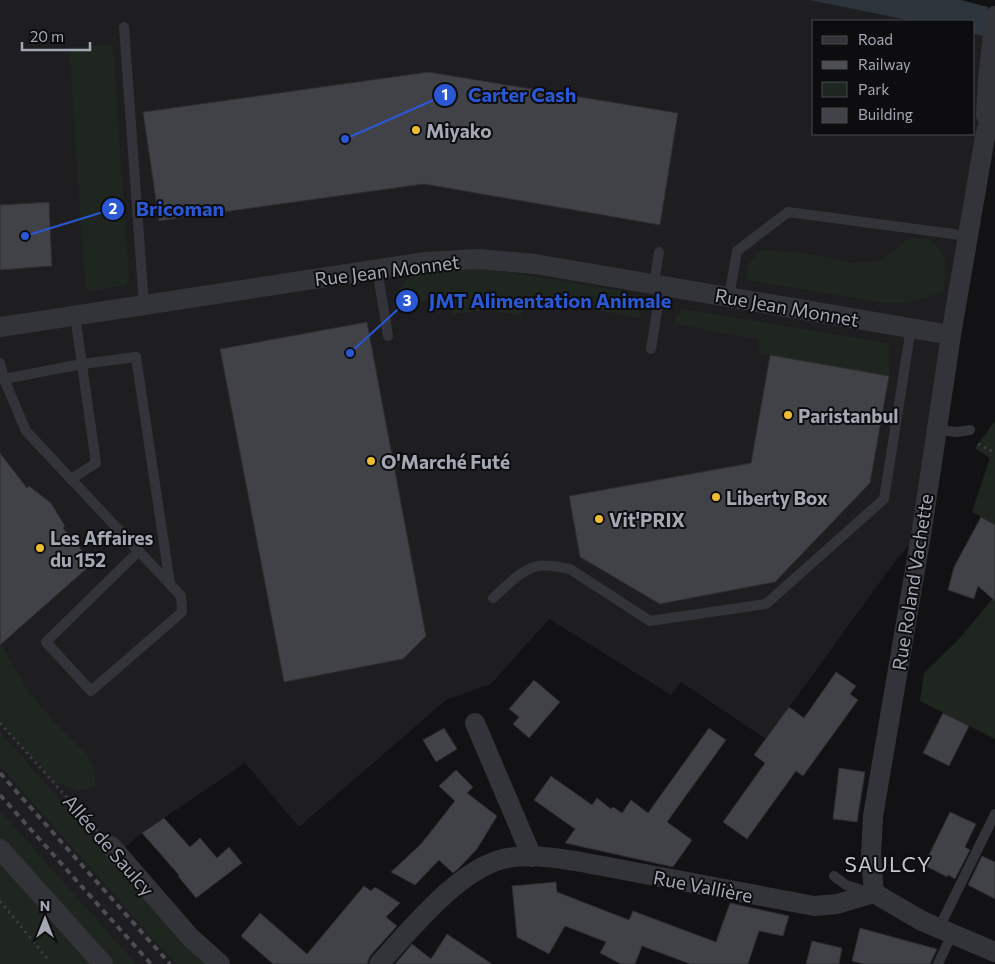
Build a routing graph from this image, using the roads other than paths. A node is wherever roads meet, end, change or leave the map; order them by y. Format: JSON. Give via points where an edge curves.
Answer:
{"nodes":[{"id":1,"x":995,"y":16,"type":"edge"},
{"id":2,"x":124,"y":27,"type":"dead end"},
{"id":3,"x":995,"y":100,"type":"edge"},
{"id":4,"x":985,"y":137,"type":"junction"},
{"id":5,"x":968,"y":236,"type":"junction"},
{"id":6,"x":659,"y":252,"type":"dead end"},
{"id":7,"x":377,"y":269,"type":"junction"},
{"id":8,"x":657,"y":285,"type":"junction"},
{"id":9,"x":729,"y":297,"type":"junction"},
{"id":10,"x":144,"y":305,"type":"junction"},
{"id":11,"x":75,"y":316,"type":"junction"},
{"id":12,"x":0,"y":327,"type":"edge"},
{"id":13,"x":912,"y":328,"type":"junction"},
{"id":14,"x":951,"y":335,"type":"junction"},
{"id":15,"x":388,"y":336,"type":"dead end"},
{"id":16,"x":651,"y":348,"type":"dead end"},
{"id":17,"x":0,"y":363,"type":"edge"},
{"id":18,"x":82,"y":364,"type":"junction"},
{"id":19,"x":4,"y":380,"type":"junction"},
{"id":20,"x":937,"y":430,"type":"junction"},
{"id":21,"x":970,"y":430,"type":"dead end"},
{"id":22,"x":71,"y":479,"type":"junction"},
{"id":23,"x":139,"y":551,"type":"junction"},
{"id":24,"x":170,"y":584,"type":"junction"},
{"id":25,"x":493,"y":598,"type":"dead end"},
{"id":26,"x":475,"y":723,"type":"dead end"},
{"id":27,"x":995,"y":814,"type":"edge"},
{"id":28,"x":111,"y":846,"type":"road end"},
{"id":29,"x":0,"y":849,"type":"edge"},
{"id":30,"x":532,"y":857,"type":"junction"},
{"id":31,"x":834,"y":876,"type":"dead end"},
{"id":32,"x":874,"y":893,"type":"junction"},
{"id":33,"x":945,"y":931,"type":"junction"},
{"id":34,"x":995,"y":952,"type":"edge"},
{"id":35,"x":103,"y":964,"type":"edge"},
{"id":36,"x":220,"y":964,"type":"edge"},
{"id":37,"x":379,"y":964,"type":"edge"},
{"id":38,"x":938,"y":964,"type":"edge"}],
"edges":[{"from":1,"to":4,"type":"street"},
{"from":2,"to":10,"type":"lane"},
{"from":3,"to":4,"type":"street"},
{"from":4,"to":5,"type":"street","name":"Rue Roland Vachette"},
{"from":5,"to":9,"type":"lane","via":[[788,212],[738,251]]},
{"from":5,"to":14,"type":"street","name":"Rue Roland Vachette"},
{"from":6,"to":8,"type":"lane"},
{"from":7,"to":8,"type":"street","name":"Rue Jean Monnet","via":[[478,259],[535,264]]},
{"from":7,"to":10,"type":"street","name":"Rue Jean Monnet"},
{"from":7,"to":15,"type":"lane"},
{"from":8,"to":9,"type":"street","name":"Rue Jean Monnet"},
{"from":8,"to":16,"type":"lane"},
{"from":9,"to":13,"type":"street","name":"Rue Jean Monnet"},
{"from":10,"to":11,"type":"street","name":"Rue Jean Monnet"},
{"from":11,"to":12,"type":"street","name":"Rue Jean Monnet"},
{"from":11,"to":18,"type":"lane"},
{"from":13,"to":14,"type":"street","name":"Rue Jean Monnet"},
{"from":13,"to":25,"type":"lane","via":[[884,498],[766,604],[650,621],[570,569],[554,566],[537,566],[519,575]]},
{"from":14,"to":20,"type":"street","name":"Rue Roland Vachette"},
{"from":17,"to":19,"type":"lane"},
{"from":18,"to":19,"type":"lane"},
{"from":18,"to":22,"type":"lane","via":[[96,463]]},
{"from":18,"to":24,"type":"lane","via":[[136,357]]},
{"from":19,"to":22,"type":"lane","via":[[26,432]]},
{"from":20,"to":21,"type":"lane"},
{"from":20,"to":32,"type":"street","name":"Rue Roland Vachette","via":[[873,816],[871,856]]},
{"from":22,"to":23,"type":"lane"},
{"from":23,"to":24,"type":"lane"},
{"from":23,"to":24,"type":"lane","via":[[46,642],[91,691],[182,612],[182,596]]},
{"from":26,"to":30,"type":"street"},
{"from":27,"to":33,"type":"lane"},
{"from":28,"to":36,"type":"street","name":"Allée de Saulcy","via":[[190,937]]},
{"from":29,"to":35,"type":"street"},
{"from":30,"to":32,"type":"street","name":"Rue Vallière","via":[[576,861],[814,906],[836,904]]},
{"from":30,"to":37,"type":"street","name":"Rue Vallière","via":[[496,861],[463,880],[422,917]]},
{"from":31,"to":32,"type":"lane","via":[[846,885]]},
{"from":32,"to":33,"type":"street"},
{"from":33,"to":34,"type":"street"},
{"from":33,"to":38,"type":"lane"}]}
